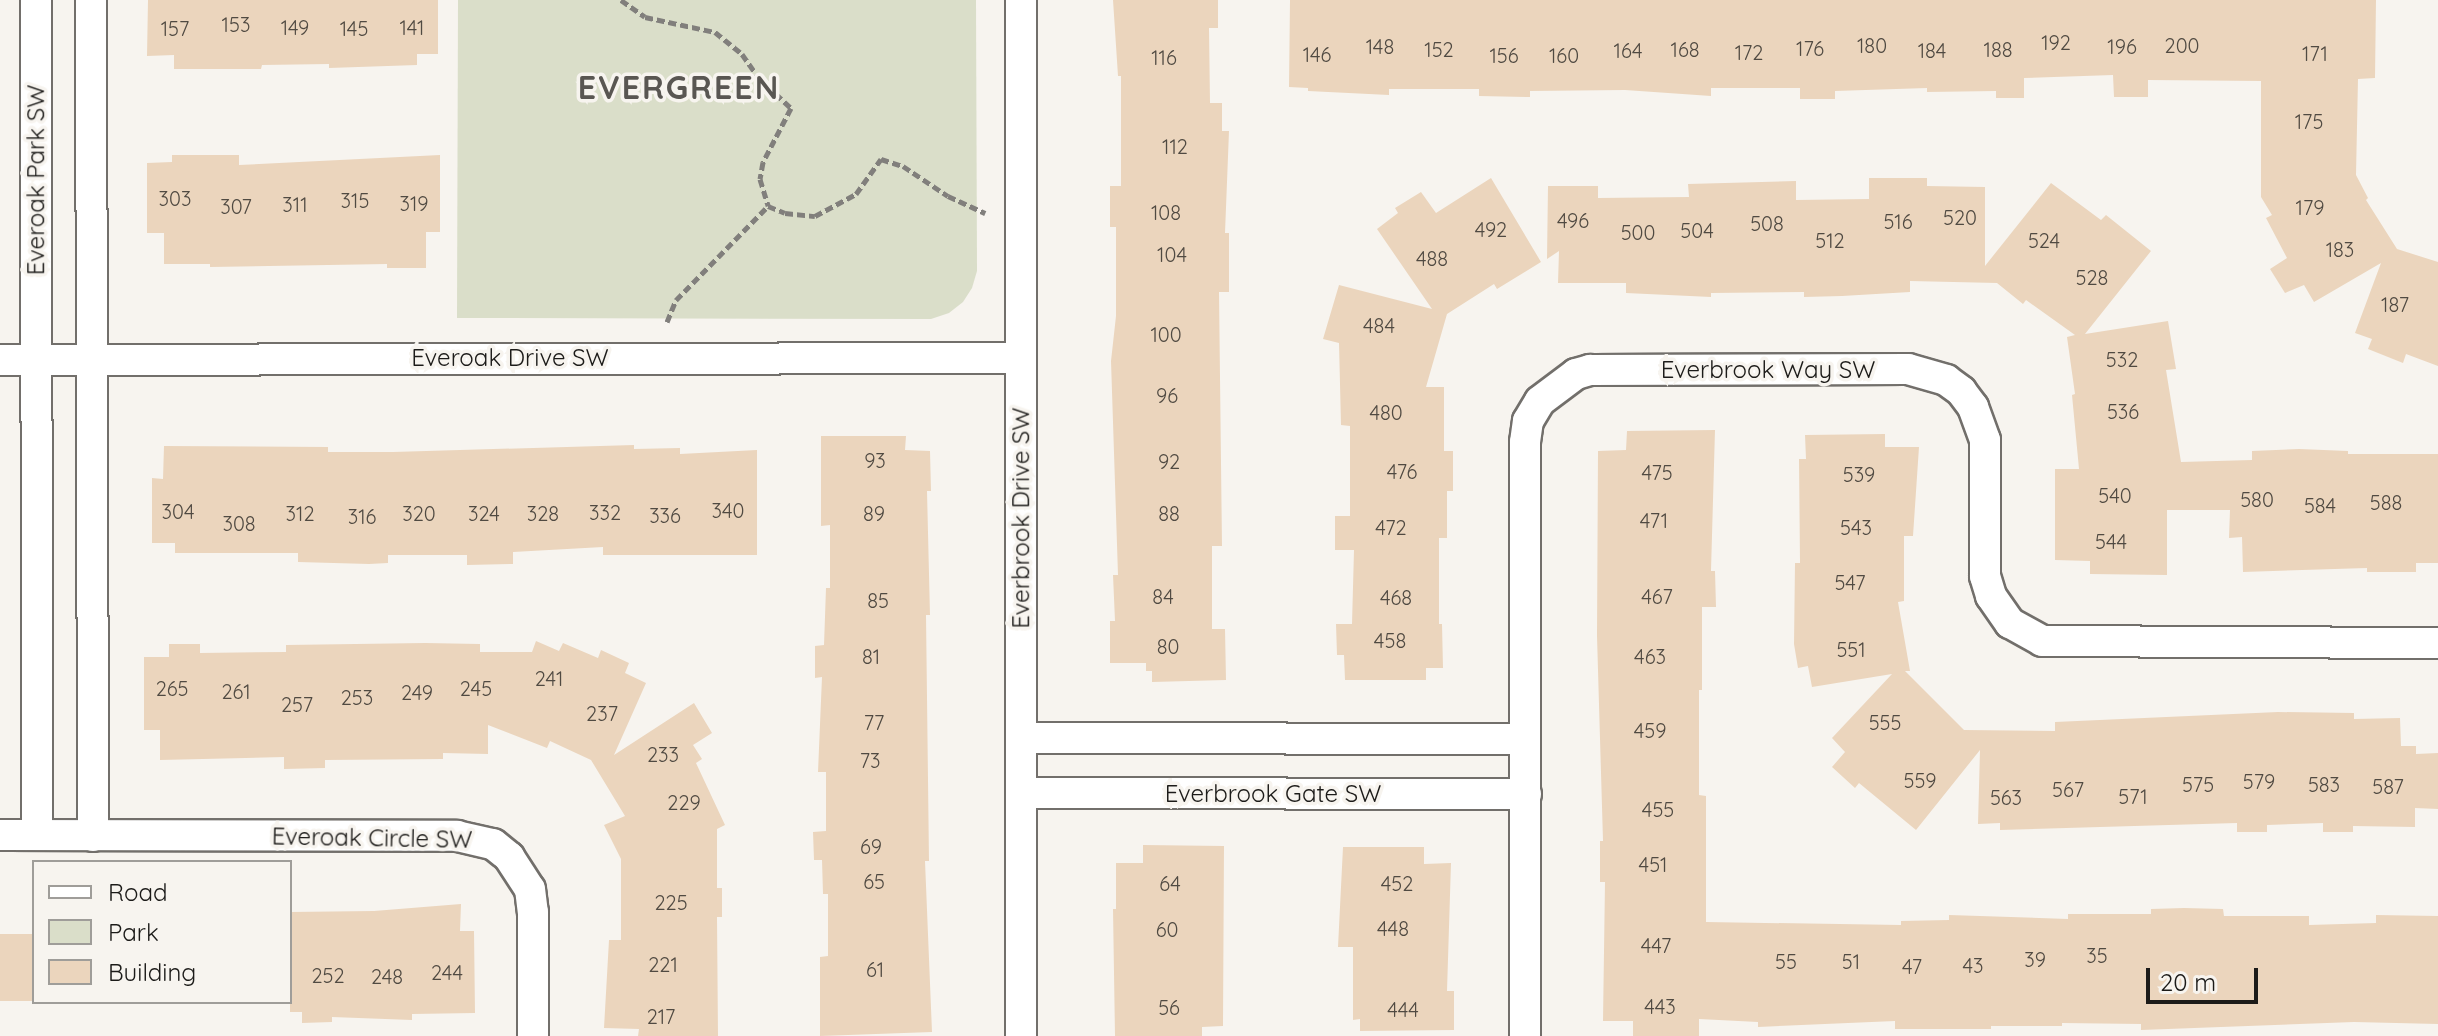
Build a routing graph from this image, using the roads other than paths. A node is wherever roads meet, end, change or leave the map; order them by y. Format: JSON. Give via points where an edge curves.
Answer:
{"nodes":[{"id":1,"x":36,"y":0,"type":"edge"},
{"id":2,"x":91,"y":0,"type":"edge"},
{"id":3,"x":1021,"y":0,"type":"edge"},
{"id":4,"x":1021,"y":358,"type":"junction"},
{"id":5,"x":36,"y":359,"type":"junction"},
{"id":6,"x":92,"y":359,"type":"junction"},
{"id":7,"x":0,"y":360,"type":"edge"},
{"id":8,"x":2438,"y":643,"type":"edge"},
{"id":9,"x":1021,"y":738,"type":"junction"},
{"id":10,"x":1525,"y":739,"type":"junction"},
{"id":11,"x":1021,"y":793,"type":"junction"},
{"id":12,"x":1526,"y":794,"type":"junction"},
{"id":13,"x":0,"y":835,"type":"edge"},
{"id":14,"x":37,"y":835,"type":"junction"},
{"id":15,"x":93,"y":836,"type":"junction"},
{"id":16,"x":533,"y":1036,"type":"edge"},
{"id":17,"x":1021,"y":1036,"type":"edge"},
{"id":18,"x":1525,"y":1036,"type":"edge"}],
"edges":[{"from":1,"to":5,"type":"street","name":"Everoak Park SW"},
{"from":2,"to":6,"type":"street"},
{"from":3,"to":4,"type":"street","name":"Everbrook Drive SW"},
{"from":4,"to":6,"type":"street","name":"Everoak Drive SW"},
{"from":4,"to":9,"type":"street","name":"Everbrook Drive SW"},
{"from":5,"to":6,"type":"street","name":"Everoak Drive SW"},
{"from":5,"to":7,"type":"street","name":"Everoak Drive SW"},
{"from":5,"to":14,"type":"street"},
{"from":6,"to":15,"type":"street"},
{"from":8,"to":10,"type":"street","name":"Everbrook Way SW","via":[[2042,641],[2010,623],[1991,596],[1985,576],[1985,440],[1973,407],[1946,380],[1908,369],[1590,370],[1549,391],[1528,421]]},
{"from":9,"to":10,"type":"street"},
{"from":9,"to":11,"type":"street","name":"Everbrook Drive SW"},
{"from":10,"to":12,"type":"street","name":"Everbrook Way SW"},
{"from":11,"to":12,"type":"street","name":"Everbrook Gate SW"},
{"from":11,"to":17,"type":"street","name":"Everbrook Drive SW"},
{"from":12,"to":18,"type":"street","name":"Everbrook Way SW"},
{"from":13,"to":14,"type":"street","name":"Everoak Circle SW"},
{"from":14,"to":15,"type":"street","name":"Everoak Circle SW"},
{"from":15,"to":16,"type":"street","name":"Everoak Circle SW","via":[[457,836],[493,844],[509,857],[530,889]]}]}
